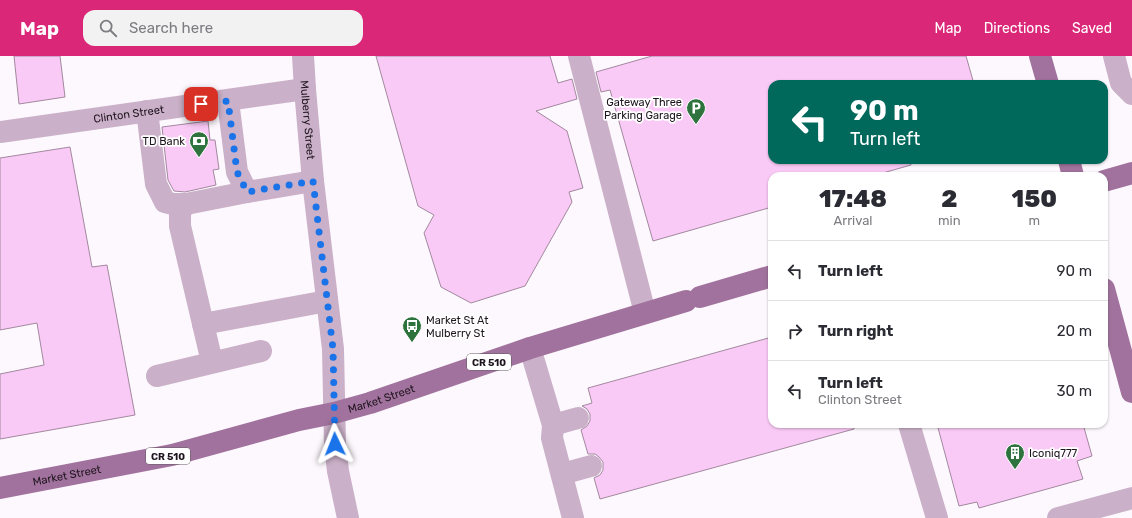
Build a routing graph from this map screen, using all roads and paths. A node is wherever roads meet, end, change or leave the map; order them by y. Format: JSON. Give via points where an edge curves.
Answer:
{"nodes":[{"id":1,"x":304,"y":56,"type":"edge"},
{"id":2,"x":579,"y":56,"type":"edge"},
{"id":3,"x":1040,"y":56,"type":"edge"},
{"id":4,"x":1114,"y":56,"type":"edge"},
{"id":5,"x":1047,"y":80,"type":"edge"},
{"id":6,"x":305,"y":89,"type":"junction"},
{"id":7,"x":1132,"y":94,"type":"edge"},
{"id":8,"x":228,"y":101,"type":"junction"},
{"id":9,"x":147,"y":112,"type":"junction"},
{"id":10,"x":0,"y":132,"type":"edge"},
{"id":11,"x":1132,"y":173,"type":"edge"},
{"id":12,"x":313,"y":181,"type":"junction"},
{"id":13,"x":1108,"y":181,"type":"edge"},
{"id":14,"x":247,"y":192,"type":"junction"},
{"id":15,"x":186,"y":204,"type":"junction"},
{"id":16,"x":768,"y":277,"type":"edge"},
{"id":17,"x":327,"y":301,"type":"junction"},
{"id":18,"x":1108,"y":305,"type":"edge"},
{"id":19,"x":645,"y":313,"type":"junction"},
{"id":20,"x":203,"y":324,"type":"junction"},
{"id":21,"x":530,"y":348,"type":"junction"},
{"id":22,"x":261,"y":351,"type":"dead end"},
{"id":23,"x":212,"y":362,"type":"junction"},
{"id":24,"x":157,"y":376,"type":"dead end"},
{"id":25,"x":1132,"y":392,"type":"edge"},
{"id":26,"x":334,"y":413,"type":"junction"},
{"id":27,"x":578,"y":418,"type":"dead end"},
{"id":28,"x":553,"y":425,"type":"junction"},
{"id":29,"x":910,"y":428,"type":"edge"},
{"id":30,"x":591,"y":466,"type":"dead end"},
{"id":31,"x":562,"y":474,"type":"junction"},
{"id":32,"x":0,"y":488,"type":"edge"},
{"id":33,"x":1132,"y":498,"type":"edge"},
{"id":34,"x":348,"y":518,"type":"edge"},
{"id":35,"x":573,"y":518,"type":"edge"},
{"id":36,"x":937,"y":518,"type":"edge"},
{"id":37,"x":1058,"y":518,"type":"edge"}],
"edges":[{"from":1,"to":6,"type":"street","name":"Mulberry Street"},
{"from":2,"to":19,"type":"street"},
{"from":3,"to":5,"type":"main road"},
{"from":4,"to":7,"type":"street","via":[[1121,83]]},
{"from":6,"to":8,"type":"street","name":"Clinton Street"},
{"from":6,"to":12,"type":"street","name":"Mulberry Street"},
{"from":8,"to":9,"type":"street","name":"Clinton Street"},
{"from":8,"to":14,"type":"street","via":[[237,172]]},
{"from":9,"to":10,"type":"street","name":"Clinton Street"},
{"from":9,"to":15,"type":"street","via":[[156,184],[165,202]]},
{"from":11,"to":13,"type":"main road"},
{"from":12,"to":14,"type":"street"},
{"from":12,"to":17,"type":"street","name":"Mulberry Street"},
{"from":14,"to":15,"type":"street"},
{"from":15,"to":20,"type":"street","via":[[180,211],[180,226]]},
{"from":16,"to":19,"type":"main road","name":"Market Street","number":"CR 510"},
{"from":17,"to":20,"type":"street"},
{"from":17,"to":26,"type":"street","name":"Mulberry Street","via":[[333,349]]},
{"from":18,"to":25,"type":"main road"},
{"from":19,"to":21,"type":"main road","name":"Market Street","number":"CR 510"},
{"from":20,"to":23,"type":"street"},
{"from":21,"to":26,"type":"main road","name":"Market Street","number":"CR 510"},
{"from":21,"to":28,"type":"street"},
{"from":22,"to":23,"type":"street"},
{"from":23,"to":24,"type":"street"},
{"from":26,"to":32,"type":"main road","name":"Market Street","number":"CR 510","via":[[299,420],[172,455]]},
{"from":26,"to":34,"type":"street","name":"Mulberry Street","via":[[335,444]]},
{"from":27,"to":28,"type":"street"},
{"from":28,"to":31,"type":"street","via":[[552,438]]},
{"from":29,"to":36,"type":"street"},
{"from":30,"to":31,"type":"street"},
{"from":31,"to":35,"type":"street"},
{"from":33,"to":37,"type":"street"}]}
